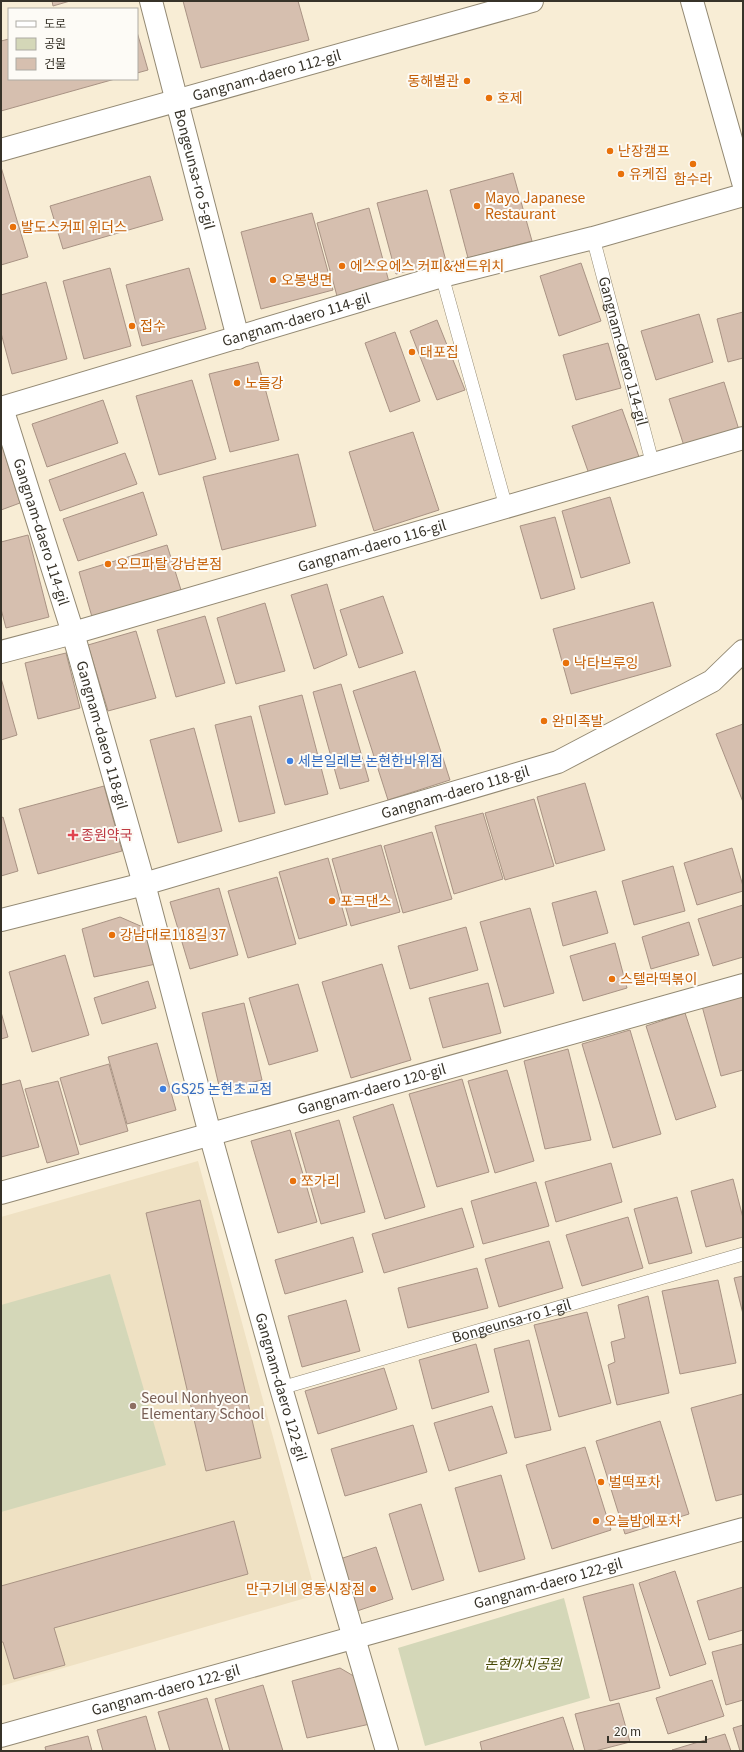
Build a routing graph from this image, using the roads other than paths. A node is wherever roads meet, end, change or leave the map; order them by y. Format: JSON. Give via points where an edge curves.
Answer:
{"nodes":[{"id":1,"x":152,"y":1,"type":"edge"},
{"id":2,"x":532,"y":1,"type":"edge"},
{"id":3,"x":692,"y":1,"type":"edge"},
{"id":4,"x":177,"y":101,"type":"junction"},
{"id":5,"x":1,"y":150,"type":"edge"},
{"id":6,"x":743,"y":182,"type":"edge"},
{"id":7,"x":743,"y":195,"type":"edge"},
{"id":8,"x":593,"y":238,"type":"junction"},
{"id":9,"x":442,"y":276,"type":"junction"},
{"id":10,"x":238,"y":338,"type":"junction"},
{"id":11,"x":1,"y":408,"type":"edge"},
{"id":12,"x":743,"y":438,"type":"edge"},
{"id":13,"x":653,"y":465,"type":"junction"},
{"id":14,"x":506,"y":507,"type":"junction"},
{"id":15,"x":73,"y":633,"type":"junction"},
{"id":16,"x":743,"y":651,"type":"edge"},
{"id":17,"x":1,"y":652,"type":"edge"},
{"id":18,"x":144,"y":884,"type":"junction"},
{"id":19,"x":1,"y":920,"type":"edge"},
{"id":20,"x":743,"y":985,"type":"edge"},
{"id":21,"x":210,"y":1134,"type":"junction"},
{"id":22,"x":1,"y":1193,"type":"edge"},
{"id":23,"x":743,"y":1254,"type":"edge"},
{"id":24,"x":281,"y":1388,"type":"junction"},
{"id":25,"x":743,"y":1529,"type":"edge"},
{"id":26,"x":354,"y":1639,"type":"junction"},
{"id":27,"x":1,"y":1736,"type":"edge"},
{"id":28,"x":1,"y":1745,"type":"edge"},
{"id":29,"x":3,"y":1751,"type":"edge"},
{"id":30,"x":387,"y":1751,"type":"edge"}],
"edges":[{"from":1,"to":4,"type":"street","name":"Bongeunsa-ro 5-gil"},
{"from":2,"to":4,"type":"street","name":"Gangnam-daero 112-gil"},
{"from":3,"to":6,"type":"street"},
{"from":4,"to":5,"type":"street","name":"Gangnam-daero 112-gil"},
{"from":4,"to":10,"type":"street","name":"Bongeunsa-ro 5-gil"},
{"from":7,"to":8,"type":"street","name":"Gangnam-daero 114-gil"},
{"from":8,"to":9,"type":"street","name":"Gangnam-daero 114-gil"},
{"from":8,"to":13,"type":"lane","name":"Gangnam-daero 114-gil"},
{"from":9,"to":10,"type":"street","name":"Gangnam-daero 114-gil"},
{"from":9,"to":14,"type":"lane"},
{"from":10,"to":11,"type":"street","name":"Gangnam-daero 114-gil"},
{"from":11,"to":15,"type":"street","name":"Gangnam-daero 114-gil"},
{"from":12,"to":13,"type":"street","name":"Gangnam-daero 116-gil"},
{"from":13,"to":14,"type":"street","name":"Gangnam-daero 116-gil"},
{"from":14,"to":15,"type":"street","name":"Gangnam-daero 116-gil"},
{"from":15,"to":17,"type":"street","name":"Gangnam-daero 116-gil"},
{"from":15,"to":18,"type":"street","name":"Gangnam-daero 118-gil"},
{"from":16,"to":18,"type":"street","name":"Gangnam-daero 118-gil","via":[[712,681],[558,762]]},
{"from":18,"to":19,"type":"street","name":"Gangnam-daero 118-gil"},
{"from":18,"to":21,"type":"street","name":"Gangnam-daero 118-gil"},
{"from":20,"to":21,"type":"street","name":"Gangnam-daero 120-gil"},
{"from":21,"to":22,"type":"street","name":"Gangnam-daero 120-gil"},
{"from":21,"to":24,"type":"street","name":"Gangnam-daero 122-gil"},
{"from":23,"to":24,"type":"lane","name":"Bongeunsa-ro 1-gil"},
{"from":24,"to":26,"type":"street","name":"Gangnam-daero 122-gil"},
{"from":25,"to":26,"type":"street","name":"Gangnam-daero 122-gil"},
{"from":26,"to":27,"type":"street","name":"Gangnam-daero 122-gil"},
{"from":26,"to":30,"type":"street","name":"Gangnam-daero 122-gil"},
{"from":28,"to":29,"type":"street"}]}
